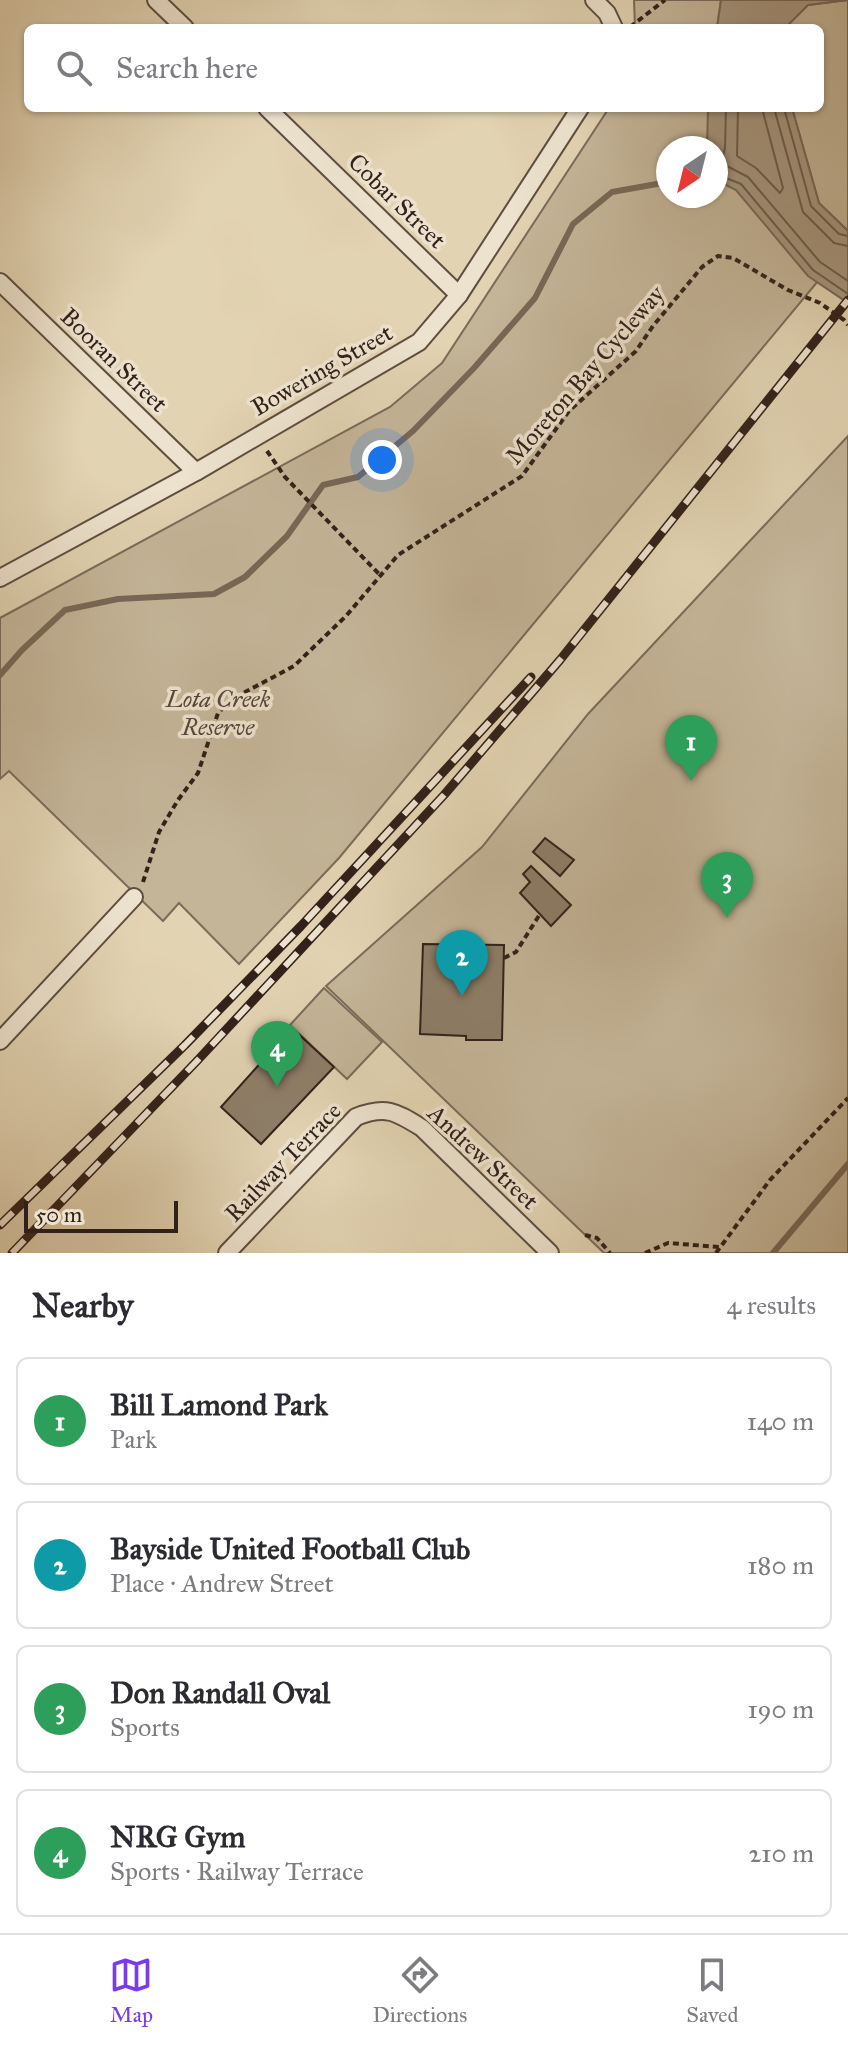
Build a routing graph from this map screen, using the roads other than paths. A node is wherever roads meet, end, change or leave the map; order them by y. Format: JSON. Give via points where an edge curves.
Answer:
{"nodes":[{"id":1,"x":156,"y":0,"type":"edge"},
{"id":2,"x":594,"y":0,"type":"edge"},
{"id":3,"x":181,"y":24,"type":"edge"},
{"id":4,"x":612,"y":24,"type":"edge"},
{"id":5,"x":271,"y":112,"type":"edge"},
{"id":6,"x":577,"y":112,"type":"edge"},
{"id":7,"x":0,"y":282,"type":"edge"},
{"id":8,"x":459,"y":295,"type":"junction"},
{"id":9,"x":196,"y":472,"type":"junction"},
{"id":10,"x":0,"y":578,"type":"edge"},
{"id":11,"x":134,"y":897,"type":"road end"},
{"id":12,"x":0,"y":1041,"type":"edge"},
{"id":13,"x":376,"y":1109,"type":"joint"},
{"id":14,"x":227,"y":1253,"type":"edge"},
{"id":15,"x":550,"y":1253,"type":"edge"}],
"edges":[{"from":1,"to":3,"type":"street"},
{"from":2,"to":4,"type":"street"},
{"from":5,"to":8,"type":"street","name":"Cobar Street"},
{"from":6,"to":8,"type":"street","name":"Bowering Street"},
{"from":7,"to":9,"type":"street","name":"Booran Street"},
{"from":8,"to":9,"type":"street","name":"Bowering Street","via":[[419,342]]},
{"from":9,"to":10,"type":"street","name":"Bowering Street"},
{"from":11,"to":12,"type":"street"},
{"from":13,"to":14,"type":"street","name":"Railway Terrace","via":[[356,1117]]},
{"from":13,"to":15,"type":"street","name":"Andrew Street","via":[[399,1114],[422,1128]]}]}
